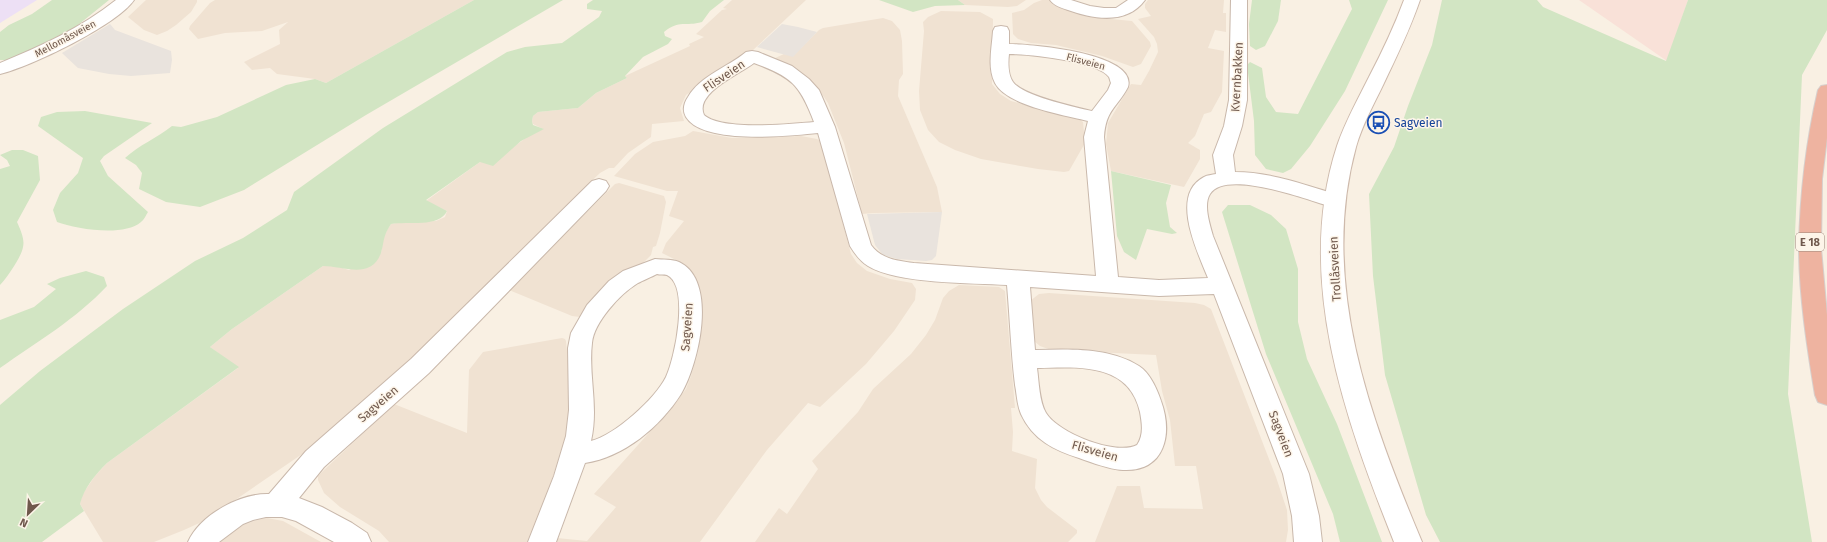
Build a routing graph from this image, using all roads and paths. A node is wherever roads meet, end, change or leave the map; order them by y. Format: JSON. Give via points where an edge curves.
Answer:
{"nodes":[{"id":1,"x":126,"y":0,"type":"edge"},
{"id":2,"x":1058,"y":0,"type":"edge"},
{"id":3,"x":1137,"y":0,"type":"edge"},
{"id":4,"x":1239,"y":0,"type":"edge"},
{"id":5,"x":1412,"y":0,"type":"edge"},
{"id":6,"x":0,"y":69,"type":"edge"},
{"id":7,"x":1827,"y":90,"type":"edge"},
{"id":8,"x":1098,"y":118,"type":"junction"},
{"id":9,"x":826,"y":127,"type":"junction"},
{"id":10,"x":1226,"y":176,"type":"junction"},
{"id":11,"x":599,"y":186,"type":"dead end"},
{"id":12,"x":1334,"y":201,"type":"junction"},
{"id":13,"x":1018,"y":278,"type":"junction"},
{"id":14,"x":1108,"y":284,"type":"junction"},
{"id":15,"x":1221,"y":286,"type":"junction"},
{"id":16,"x":1024,"y":359,"type":"junction"},
{"id":17,"x":1827,"y":395,"type":"edge"},
{"id":18,"x":573,"y":454,"type":"junction"},
{"id":19,"x":277,"y":504,"type":"junction"},
{"id":20,"x":202,"y":542,"type":"edge"},
{"id":21,"x":357,"y":542,"type":"edge"},
{"id":22,"x":542,"y":542,"type":"edge"},
{"id":23,"x":1308,"y":542,"type":"edge"},
{"id":24,"x":1408,"y":542,"type":"edge"}],
"edges":[{"from":1,"to":6,"type":"street","name":"Mellomåsveien","via":[[107,16],[81,32]]},
{"from":2,"to":3,"type":"street","via":[[1086,10],[1108,13],[1124,10]]},
{"from":4,"to":10,"type":"street","name":"Kvernbakken","via":[[1238,100],[1233,126],[1223,155]]},
{"from":5,"to":12,"type":"street","name":"Trollåsveien","via":[[1404,23],[1355,126],[1340,172]]},
{"from":7,"to":17,"type":"highway","number":"E 18","via":[[1812,179],[1810,248],[1817,333]]},
{"from":8,"to":8,"type":"street","name":"Flisveien","via":[[1120,84],[1117,74],[1112,69],[1093,61],[1025,49],[1001,40],[1002,76],[1004,84],[1014,93]]},
{"from":8,"to":14,"type":"street","name":"Flisveien","via":[[1094,149]]},
{"from":9,"to":9,"type":"street","name":"Flisveien","via":[[811,92],[804,84],[785,69],[752,56],[737,69],[704,89],[697,96],[693,106],[693,113],[699,122],[722,129]]},
{"from":9,"to":13,"type":"street","name":"Flisveien","via":[[834,147],[861,246],[870,259],[900,269]]},
{"from":10,"to":12,"type":"street","name":"Sagveien","via":[[1251,178]]},
{"from":10,"to":15,"type":"street","name":"Sagveien","via":[[1209,181],[1201,189],[1198,200],[1198,219],[1202,236]]},
{"from":11,"to":19,"type":"street","name":"Sagveien","via":[[429,358],[314,459]]},
{"from":12,"to":24,"type":"street","name":"Trollåsveien","via":[[1332,259],[1340,334],[1374,455]]},
{"from":13,"to":14,"type":"street","name":"Flisveien"},
{"from":13,"to":16,"type":"street","name":"Flisveien"},
{"from":14,"to":15,"type":"street","name":"Flisveien","via":[[1159,288]]},
{"from":15,"to":23,"type":"street","name":"Sagveien","via":[[1296,474],[1305,508]]},
{"from":16,"to":16,"type":"street","name":"Flisveien","via":[[1034,415],[1049,433],[1086,450],[1126,459],[1142,454],[1151,444],[1154,437],[1152,409],[1143,388],[1130,372],[1090,360]]},
{"from":18,"to":18,"type":"street","name":"Sagveien","via":[[579,436],[579,348],[585,327],[606,299],[630,278],[656,266],[677,270],[684,278],[688,294],[689,324],[686,352],[671,390],[650,414],[623,437],[604,448]]},
{"from":18,"to":22,"type":"street","name":"Sagveien"},
{"from":19,"to":20,"type":"street","via":[[262,505],[237,514],[224,521]]},
{"from":19,"to":21,"type":"street","via":[[304,511]]}]}
